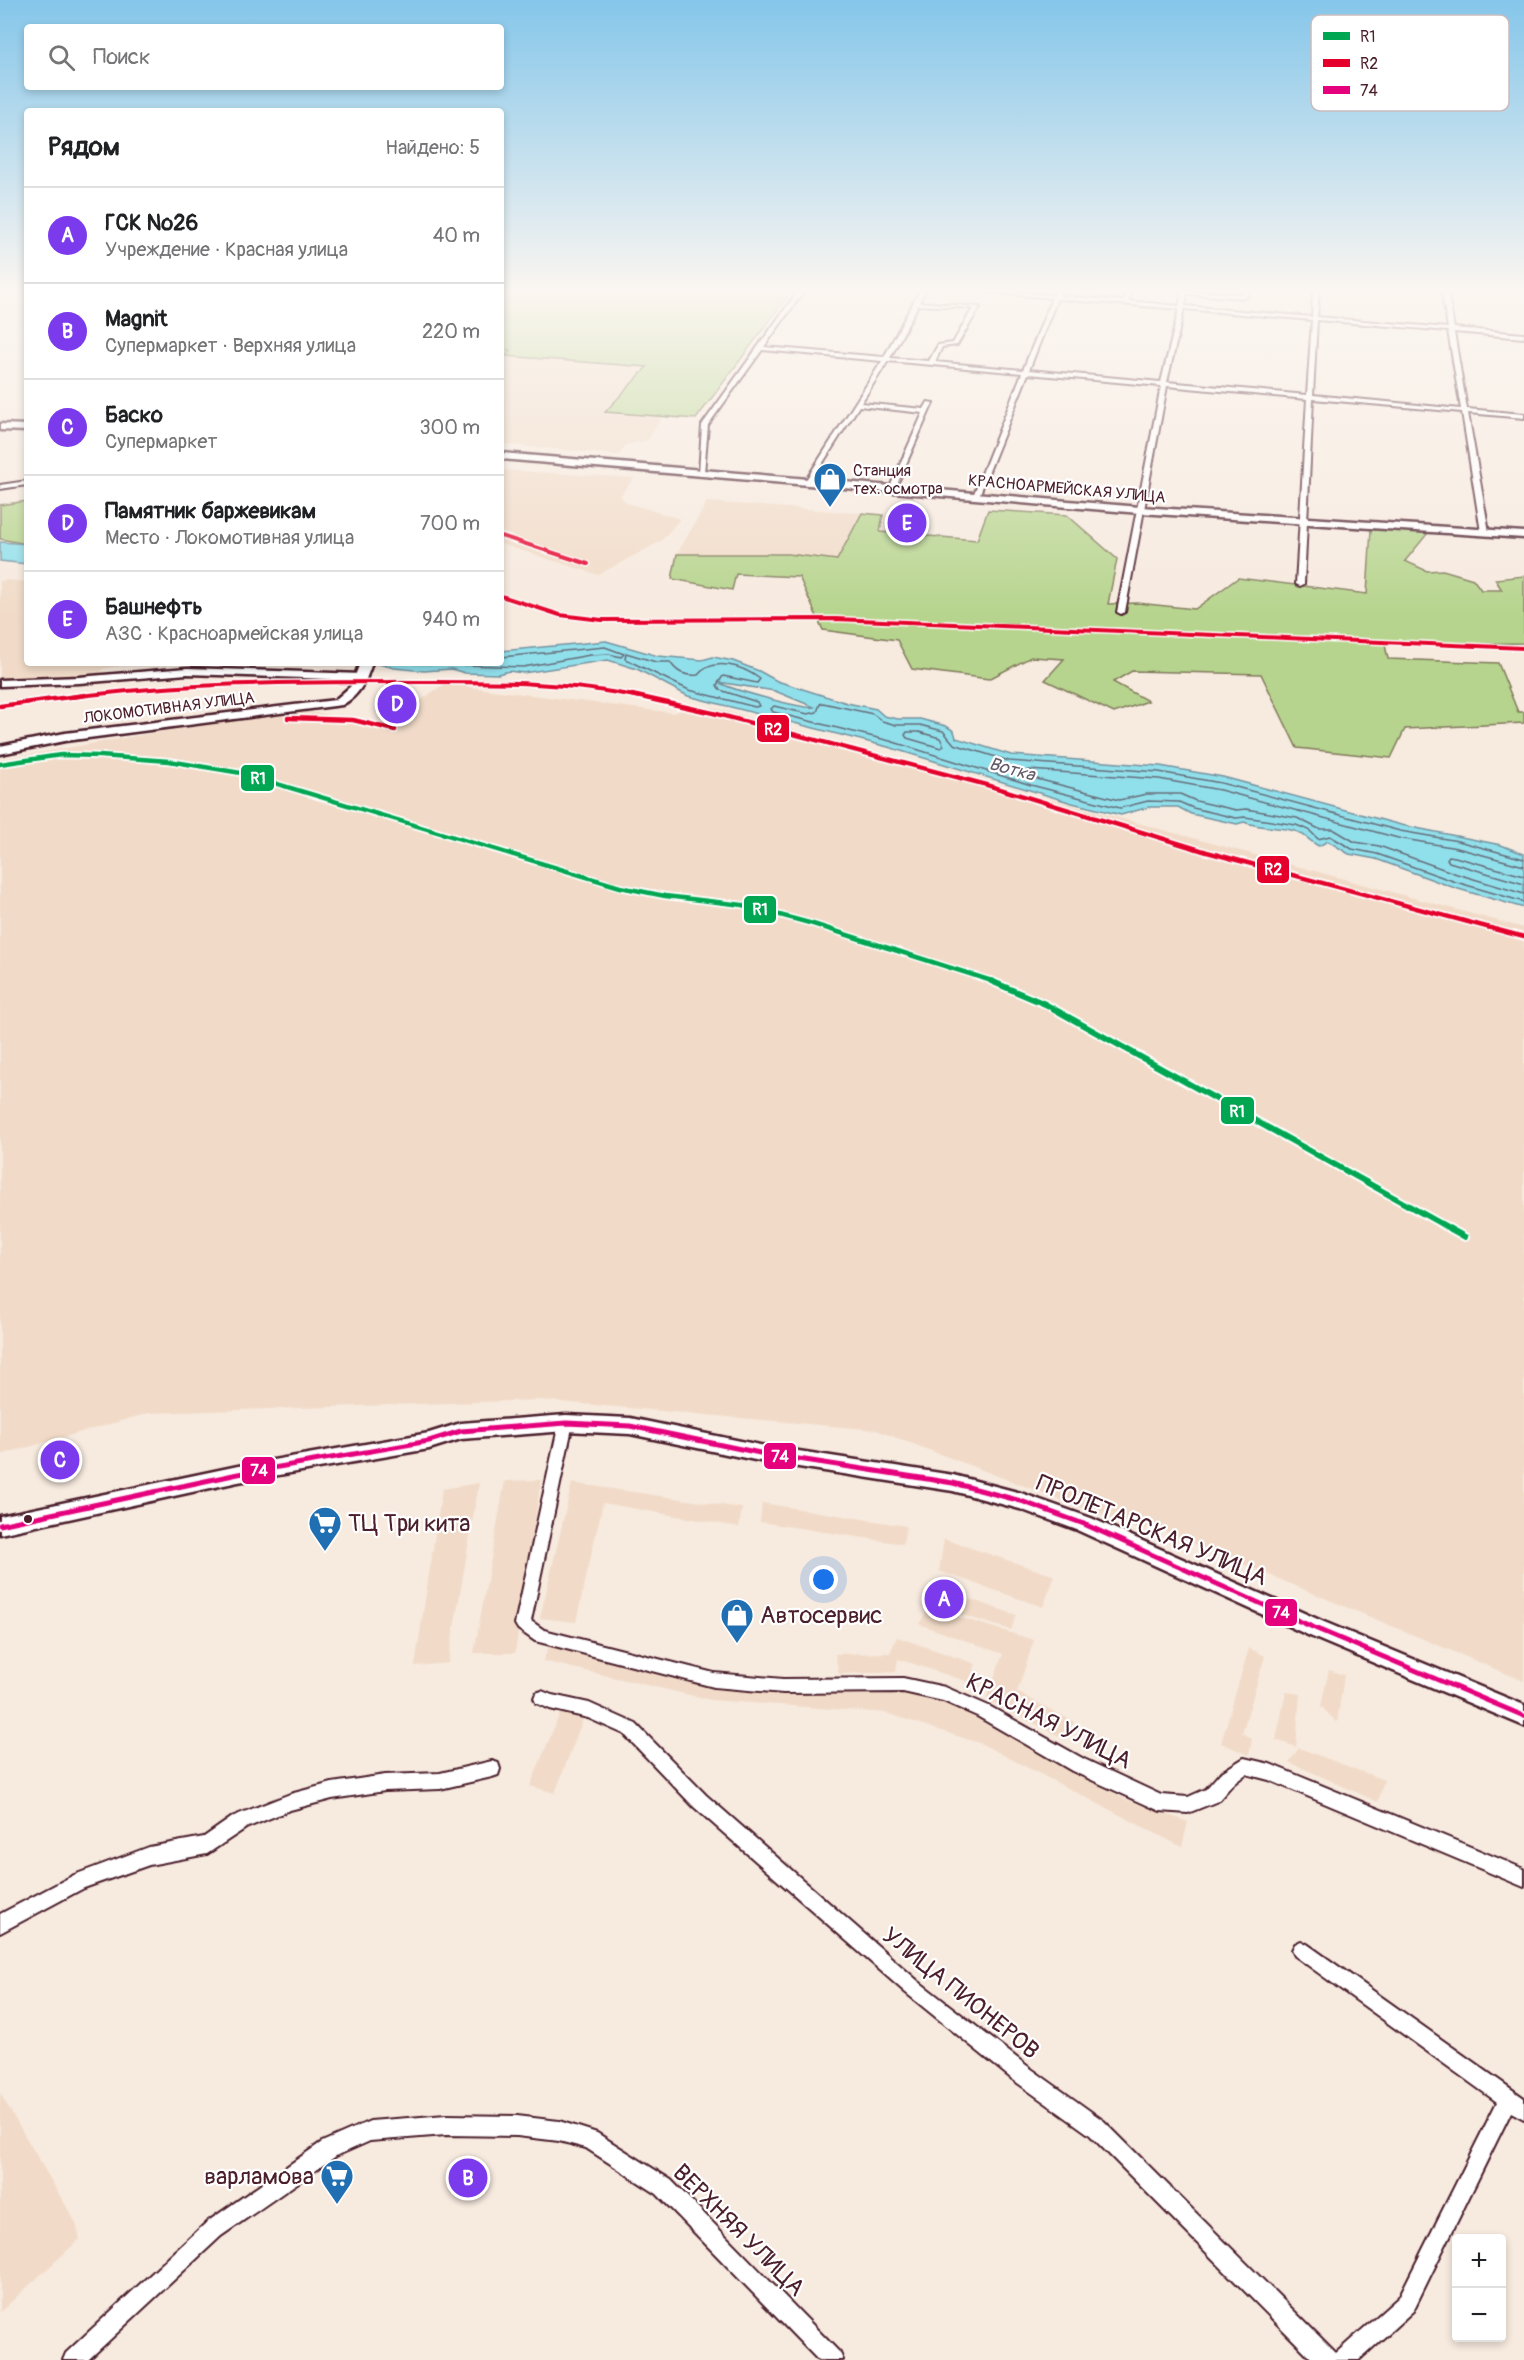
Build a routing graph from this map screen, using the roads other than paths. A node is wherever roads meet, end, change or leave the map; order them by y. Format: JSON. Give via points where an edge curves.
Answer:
{"nodes":[{"id":1,"x":724,"y":398,"type":"edge"},
{"id":2,"x":861,"y":398,"type":"edge"},
{"id":3,"x":1014,"y":398,"type":"edge"},
{"id":4,"x":1161,"y":398,"type":"edge"},
{"id":5,"x":1311,"y":398,"type":"edge"},
{"id":6,"x":1343,"y":398,"type":"edge"},
{"id":7,"x":1463,"y":398,"type":"edge"},
{"id":8,"x":930,"y":402,"type":"dead end"},
{"id":9,"x":857,"y":404,"type":"junction"},
{"id":10,"x":1465,"y":410,"type":"junction"},
{"id":11,"x":926,"y":411,"type":"junction"},
{"id":12,"x":1524,"y":416,"type":"edge"},
{"id":13,"x":0,"y":427,"type":"edge"},
{"id":14,"x":24,"y":428,"type":"edge"},
{"id":15,"x":504,"y":456,"type":"edge"},
{"id":16,"x":701,"y":473,"type":"junction"},
{"id":17,"x":807,"y":483,"type":"junction"},
{"id":18,"x":24,"y":484,"type":"edge"},
{"id":19,"x":0,"y":488,"type":"edge"},
{"id":20,"x":892,"y":489,"type":"junction"},
{"id":21,"x":976,"y":496,"type":"junction"},
{"id":22,"x":1140,"y":510,"type":"junction"},
{"id":23,"x":1304,"y":520,"type":"junction"},
{"id":24,"x":1485,"y":532,"type":"junction"},
{"id":25,"x":1524,"y":535,"type":"edge"},
{"id":26,"x":1300,"y":584,"type":"dead end"},
{"id":27,"x":1121,"y":612,"type":"dead end"},
{"id":28,"x":364,"y":671,"type":"edge"},
{"id":29,"x":0,"y":683,"type":"edge"},
{"id":30,"x":0,"y":750,"type":"edge"},
{"id":31,"x":566,"y":1423,"type":"junction"},
{"id":32,"x":0,"y":1525,"type":"edge"},
{"id":33,"x":542,"y":1698,"type":"dead end"},
{"id":34,"x":1524,"y":1716,"type":"edge"},
{"id":35,"x":492,"y":1769,"type":"dead end"},
{"id":36,"x":1524,"y":1878,"type":"edge"},
{"id":37,"x":0,"y":1924,"type":"edge"},
{"id":38,"x":1301,"y":1950,"type":"dead end"},
{"id":39,"x":1516,"y":2104,"type":"edge"},
{"id":40,"x":73,"y":2360,"type":"edge"},
{"id":41,"x":833,"y":2360,"type":"edge"},
{"id":42,"x":1328,"y":2360,"type":"edge"},
{"id":43,"x":1343,"y":2360,"type":"edge"}],
"edges":[{"from":1,"to":16,"type":"street","via":[[705,425]]},
{"from":2,"to":9,"type":"street"},
{"from":3,"to":21,"type":"street"},
{"from":4,"to":22,"type":"street"},
{"from":5,"to":23,"type":"street"},
{"from":6,"to":10,"type":"street"},
{"from":7,"to":10,"type":"street"},
{"from":8,"to":11,"type":"street"},
{"from":9,"to":11,"type":"street"},
{"from":9,"to":17,"type":"street"},
{"from":10,"to":12,"type":"street"},
{"from":10,"to":24,"type":"street"},
{"from":11,"to":20,"type":"street"},
{"from":13,"to":14,"type":"main road"},
{"from":15,"to":16,"type":"main road","name":"КРАСНОАРМЕЙСКАЯ УЛИЦА"},
{"from":16,"to":17,"type":"main road","name":"КРАСНОАРМЕЙСКАЯ УЛИЦА"},
{"from":17,"to":20,"type":"main road","name":"КРАСНОАРМЕЙСКАЯ УЛИЦА"},
{"from":18,"to":19,"type":"street"},
{"from":20,"to":21,"type":"main road","name":"КРАСНОАРМЕЙСКАЯ УЛИЦА"},
{"from":21,"to":22,"type":"main road","name":"КРАСНОАРМЕЙСКАЯ УЛИЦА"},
{"from":22,"to":23,"type":"main road","name":"КРАСНОАРМЕЙСКАЯ УЛИЦА"},
{"from":22,"to":27,"type":"street"},
{"from":23,"to":24,"type":"main road","name":"КРАСНОАРМЕЙСКАЯ УЛИЦА"},
{"from":23,"to":26,"type":"street"},
{"from":24,"to":25,"type":"main road","name":"КРАСНОАРМЕЙСКАЯ УЛИЦА"},
{"from":28,"to":29,"type":"street","via":[[187,671]]},
{"from":28,"to":30,"type":"main road","name":"ЛОКОМОТИВНАЯ УЛИЦА","via":[[352,695],[338,703],[65,737]]},
{"from":31,"to":32,"type":"main road","name":"ПРОЛЕТАРСКАЯ УЛИЦА","via":[[461,1431],[429,1441],[238,1474]]},
{"from":31,"to":34,"type":"main road","name":"ПРОЛЕТАРСКАЯ УЛИЦА","via":[[630,1426],[760,1453],[953,1483],[1021,1501],[1084,1524],[1317,1629]]},
{"from":31,"to":36,"type":"street","name":"КРАСНАЯ УЛИЦА","via":[[523,1624],[540,1636],[714,1680],[783,1686],[903,1685],[945,1694],[1078,1765],[1160,1803],[1188,1805],[1212,1795],[1244,1766],[1261,1770]]},
{"from":33,"to":42,"type":"street","name":"УЛИЦА ПИОНЕРОВ","via":[[589,1711],[630,1729],[708,1809],[912,1988],[1097,2128]]},
{"from":35,"to":37,"type":"street","via":[[440,1781],[385,1783],[332,1791],[290,1802],[240,1822],[207,1845],[149,1856],[80,1881]]},
{"from":38,"to":39,"type":"street"},
{"from":39,"to":43,"type":"street","via":[[1406,2304]]},
{"from":40,"to":41,"type":"street","name":"ВЕРХНЯЯ УЛИЦА","via":[[214,2229],[328,2149],[370,2131],[446,2125],[517,2126],[559,2131],[590,2140],[664,2187]]}]}
